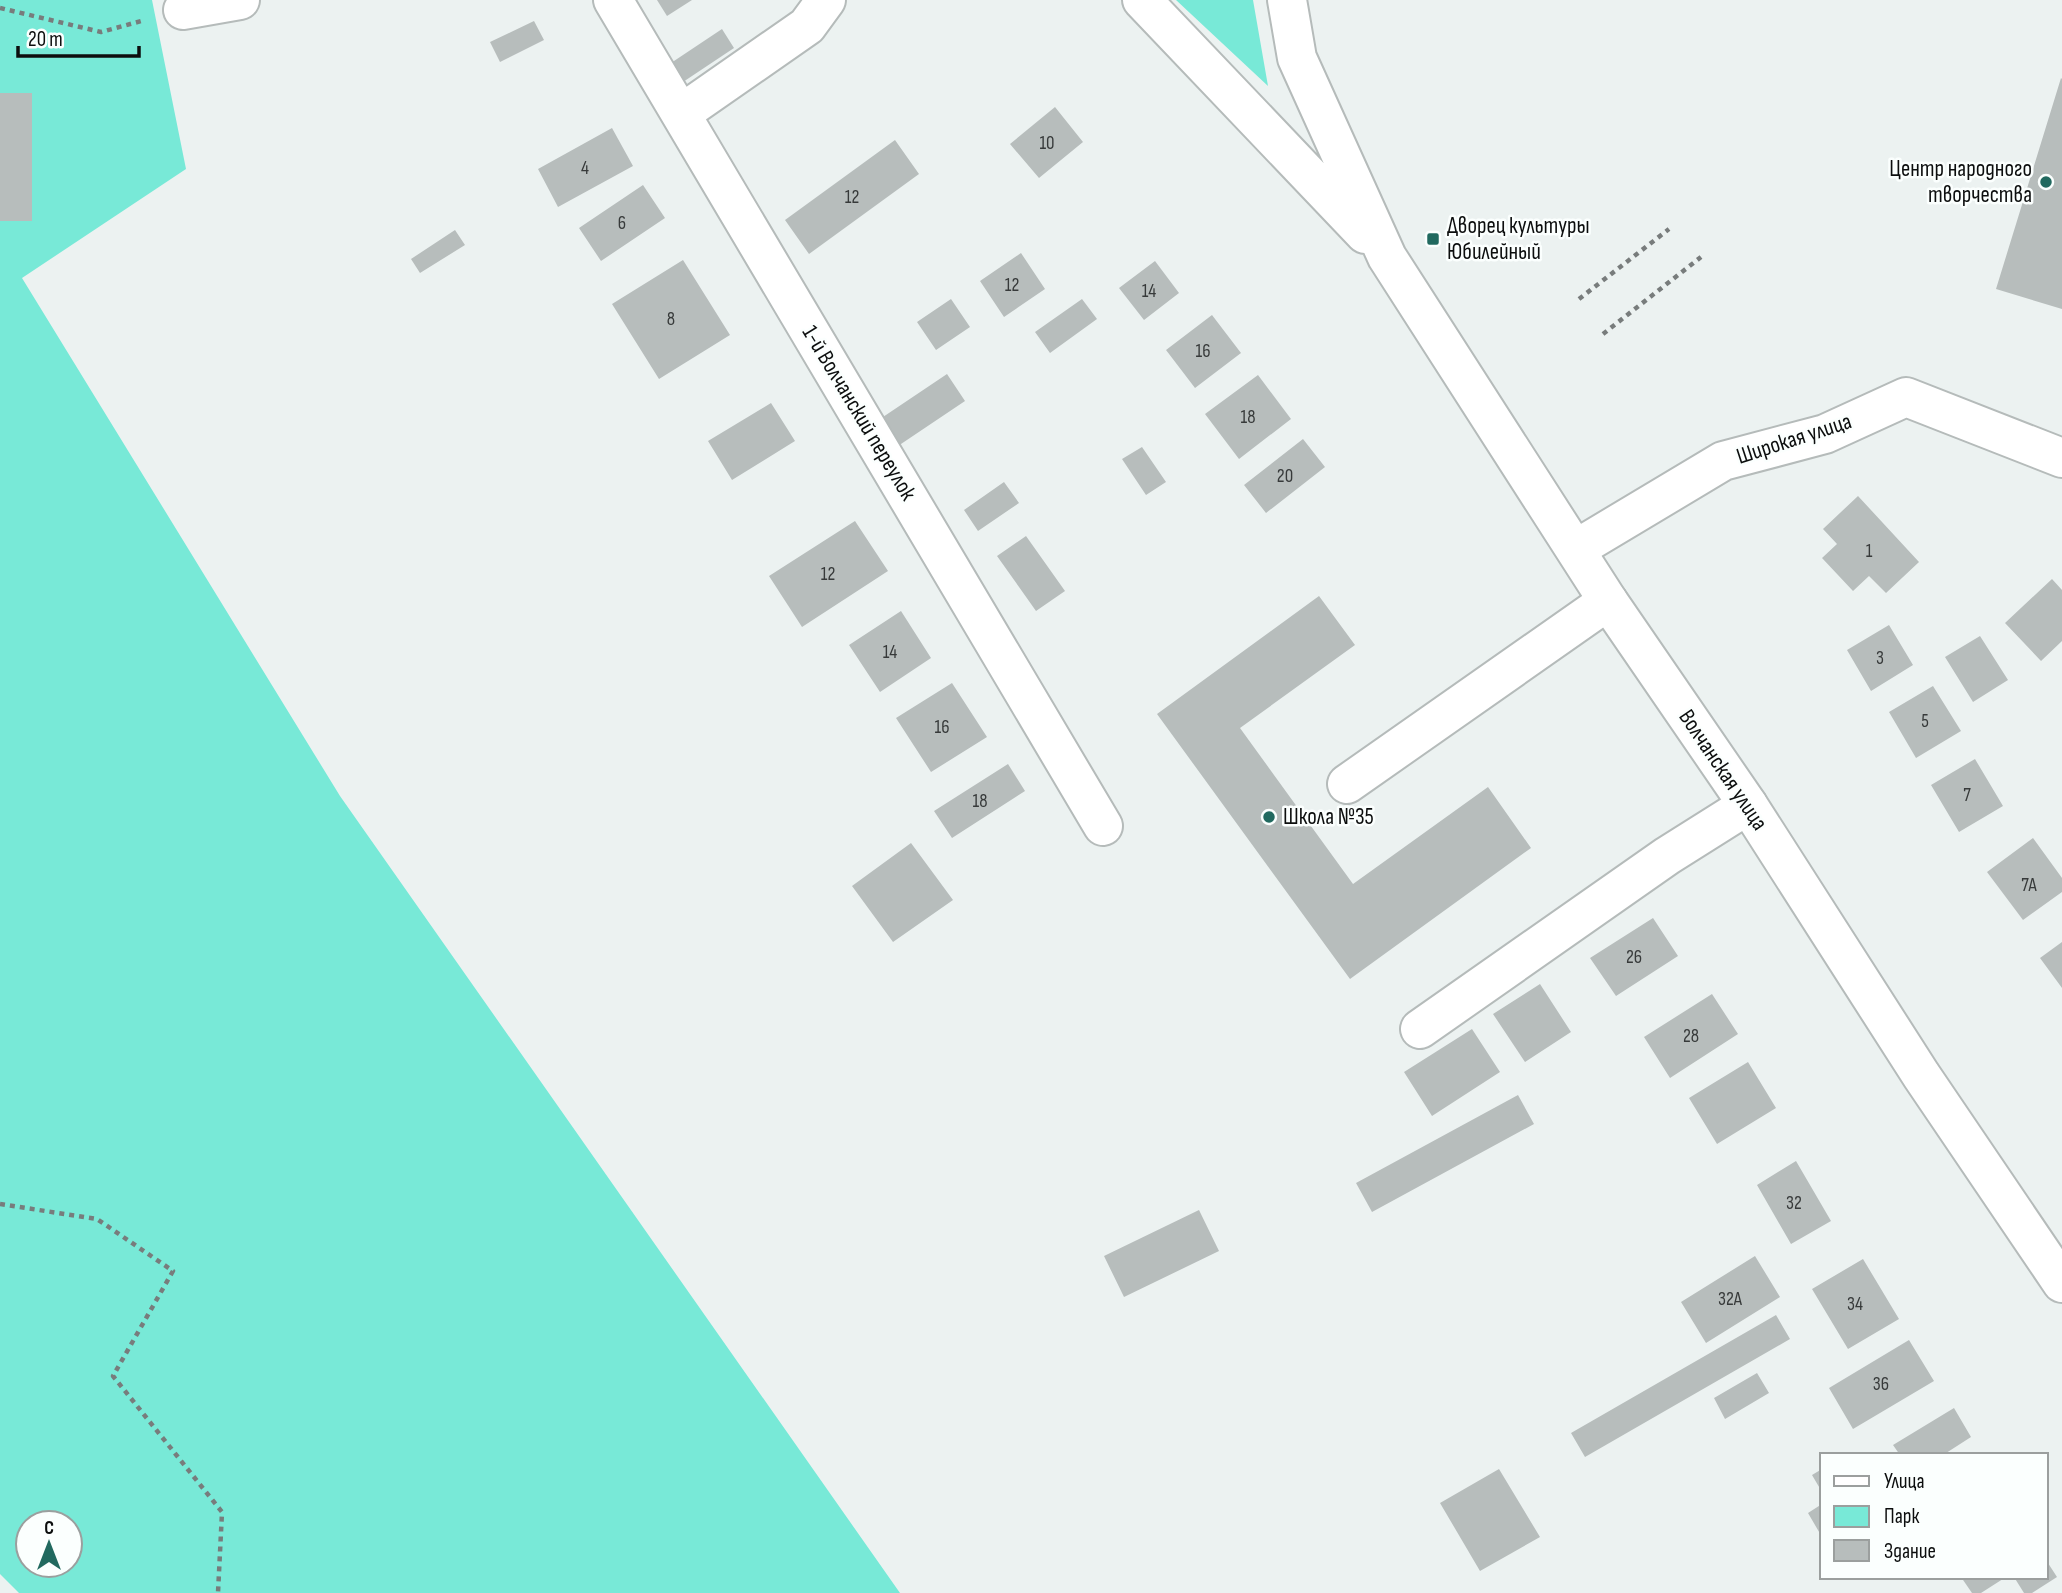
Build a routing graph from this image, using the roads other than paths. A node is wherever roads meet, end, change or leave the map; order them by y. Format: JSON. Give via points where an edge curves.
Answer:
{"nodes":[{"id":1,"x":240,"y":0,"type":"edge"},
{"id":2,"x":613,"y":0,"type":"edge"},
{"id":3,"x":826,"y":0,"type":"edge"},
{"id":4,"x":1142,"y":0,"type":"edge"},
{"id":5,"x":1287,"y":0,"type":"edge"},
{"id":6,"x":183,"y":10,"type":"road end"},
{"id":7,"x":682,"y":113,"type":"junction"},
{"id":8,"x":1387,"y":257,"type":"junction"},
{"id":9,"x":2062,"y":457,"type":"edge"},
{"id":10,"x":1576,"y":550,"type":"junction"},
{"id":11,"x":1608,"y":601,"type":"junction"},
{"id":12,"x":1347,"y":784,"type":"dead end"},
{"id":13,"x":1748,"y":805,"type":"junction"},
{"id":14,"x":1103,"y":826,"type":"dead end"},
{"id":15,"x":1420,"y":1029,"type":"dead end"},
{"id":16,"x":2062,"y":1283,"type":"edge"}],
"edges":[{"from":1,"to":6,"type":"main road"},
{"from":2,"to":7,"type":"main road","name":"1-й Волчанский переулок"},
{"from":3,"to":7,"type":"main road","via":[[807,26]]},
{"from":4,"to":8,"type":"main road"},
{"from":5,"to":8,"type":"main road","via":[[1297,58]]},
{"from":7,"to":14,"type":"main road","name":"1-й Волчанский переулок"},
{"from":8,"to":10,"type":"main road","name":"Волчанская улица"},
{"from":9,"to":10,"type":"main road","name":"Широкая улица","via":[[1906,397],[1825,434],[1723,461]]},
{"from":10,"to":11,"type":"main road","name":"Волчанская улица"},
{"from":11,"to":12,"type":"main road"},
{"from":11,"to":13,"type":"main road","name":"Волчанская улица"},
{"from":13,"to":15,"type":"main road","via":[[1667,856]]},
{"from":13,"to":16,"type":"main road","name":"Волчанская улица","via":[[1921,1075]]}]}
